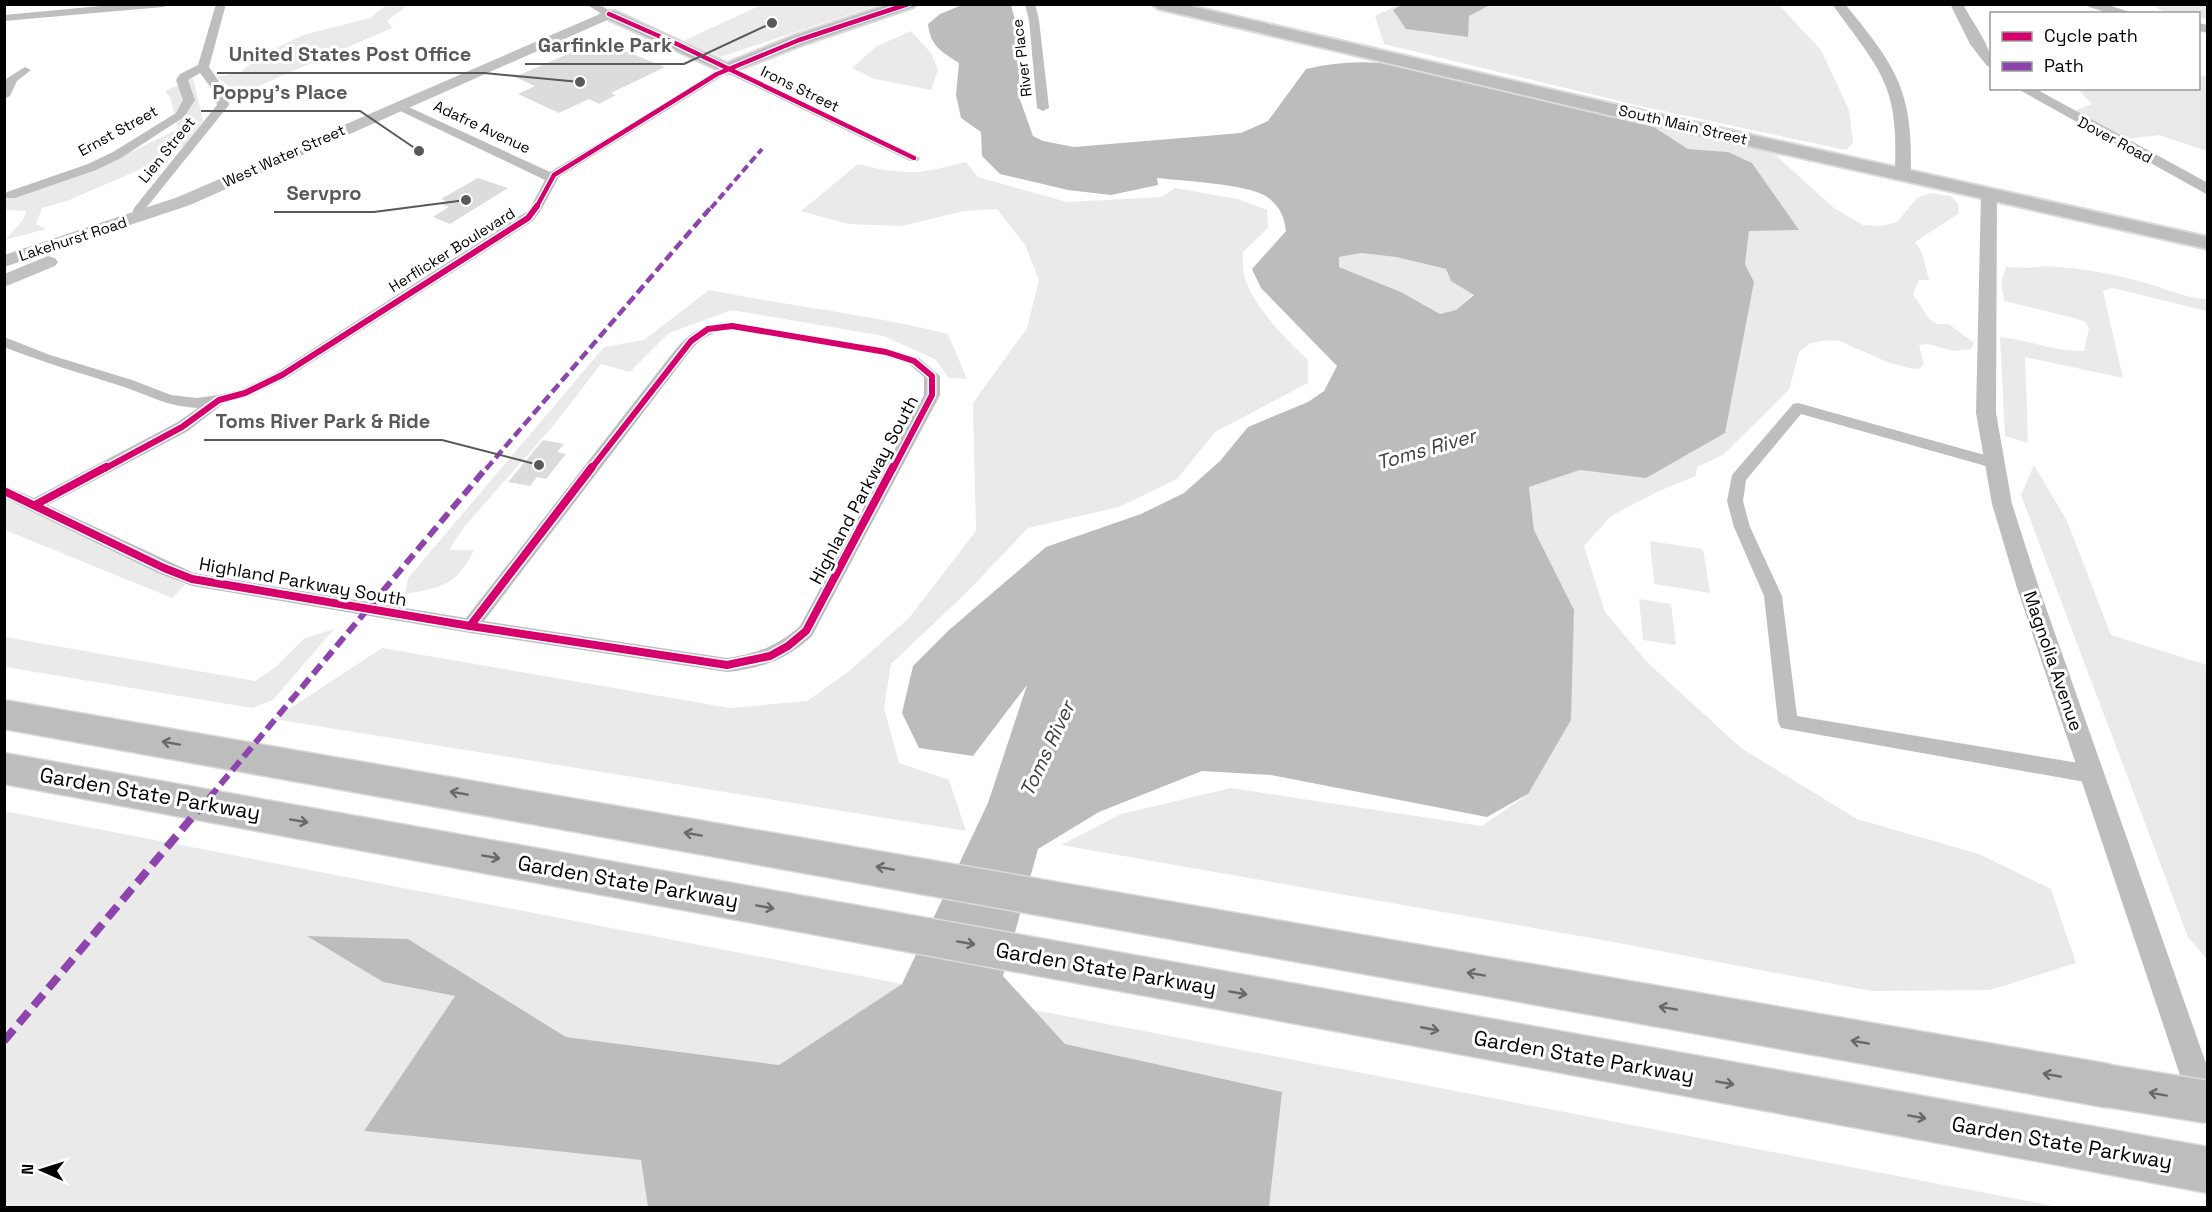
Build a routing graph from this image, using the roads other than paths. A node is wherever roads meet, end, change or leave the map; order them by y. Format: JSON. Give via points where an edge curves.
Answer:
{"nodes":[{"id":1,"x":163,"y":4,"type":"edge"},
{"id":2,"x":221,"y":4,"type":"edge"},
{"id":3,"x":591,"y":4,"type":"edge"},
{"id":4,"x":627,"y":4,"type":"edge"},
{"id":5,"x":908,"y":4,"type":"edge"},
{"id":6,"x":1030,"y":4,"type":"edge"},
{"id":7,"x":1159,"y":4,"type":"edge"},
{"id":8,"x":1838,"y":4,"type":"edge"},
{"id":9,"x":1956,"y":4,"type":"edge"},
{"id":10,"x":2086,"y":4,"type":"edge"},
{"id":11,"x":2121,"y":12,"type":"edge"},
{"id":12,"x":609,"y":14,"type":"junction"},
{"id":13,"x":4,"y":18,"type":"edge"},
{"id":14,"x":1990,"y":60,"type":"edge"},
{"id":15,"x":203,"y":68,"type":"junction"},
{"id":16,"x":727,"y":69,"type":"junction"},
{"id":17,"x":25,"y":70,"type":"dead end"},
{"id":18,"x":2027,"y":90,"type":"edge"},
{"id":19,"x":4,"y":96,"type":"edge"},
{"id":20,"x":398,"y":106,"type":"junction"},
{"id":21,"x":1043,"y":108,"type":"dead end"},
{"id":22,"x":914,"y":158,"type":"dead end"},
{"id":23,"x":1902,"y":174,"type":"junction"},
{"id":24,"x":552,"y":178,"type":"junction"},
{"id":25,"x":2208,"y":190,"type":"edge"},
{"id":26,"x":1989,"y":193,"type":"junction"},
{"id":27,"x":11,"y":195,"type":"dead end"},
{"id":28,"x":138,"y":218,"type":"junction"},
{"id":29,"x":2208,"y":243,"type":"edge"},
{"id":30,"x":4,"y":261,"type":"edge"},
{"id":31,"x":4,"y":281,"type":"edge"},
{"id":32,"x":4,"y":341,"type":"edge"},
{"id":33,"x":219,"y":400,"type":"junction"},
{"id":34,"x":1993,"y":463,"type":"junction"},
{"id":35,"x":4,"y":491,"type":"edge"},
{"id":36,"x":35,"y":505,"type":"junction"},
{"id":37,"x":470,"y":626,"type":"junction"},
{"id":38,"x":4,"y":714,"type":"edge"},
{"id":39,"x":4,"y":768,"type":"edge"},
{"id":40,"x":2091,"y":774,"type":"junction"},
{"id":41,"x":2208,"y":1102,"type":"edge"},
{"id":42,"x":2208,"y":1112,"type":"edge"},
{"id":43,"x":2208,"y":1170,"type":"edge"}],
"edges":[{"from":1,"to":13,"type":"street"},
{"from":2,"to":15,"type":"street"},
{"from":3,"to":12,"type":"street","name":"Irons Street"},
{"from":4,"to":12,"type":"main road","name":"West Water Street"},
{"from":5,"to":16,"type":"main road"},
{"from":6,"to":21,"type":"street","name":"River Place"},
{"from":7,"to":23,"type":"main road","name":"South Main Street"},
{"from":8,"to":23,"type":"street","via":[[1889,71],[1899,92],[1905,140]]},
{"from":9,"to":14,"type":"street"},
{"from":10,"to":11,"type":"street"},
{"from":12,"to":16,"type":"main road","name":"Irons Street"},
{"from":12,"to":20,"type":"main road","name":"West Water Street"},
{"from":15,"to":27,"type":"street","name":"Ernst Street","via":[[182,80],[189,99],[180,116],[92,167]]},
{"from":15,"to":28,"type":"street","name":"Lien Street","via":[[215,80],[223,105],[140,208]]},
{"from":16,"to":22,"type":"street","name":"Irons Street"},
{"from":16,"to":24,"type":"street"},
{"from":17,"to":19,"type":"street","via":[[12,79]]},
{"from":18,"to":25,"type":"street","name":"Dover Road"},
{"from":20,"to":24,"type":"street","name":"Adafre Avenue"},
{"from":20,"to":28,"type":"main road","name":"West Water Street"},
{"from":23,"to":26,"type":"main road","name":"South Main Street"},
{"from":24,"to":33,"type":"street","name":"Herflicker Boulevard","via":[[528,218],[291,370],[245,393]]},
{"from":26,"to":29,"type":"main road","name":"South Main Street"},
{"from":26,"to":34,"type":"street","name":"Magnolia Avenue","via":[[1986,413]]},
{"from":28,"to":30,"type":"main road","name":"Lakehurst Road"},
{"from":28,"to":31,"type":"main road","name":"Lakehurst Road","via":[[114,233]]},
{"from":32,"to":33,"type":"street","via":[[168,400]]},
{"from":33,"to":36,"type":"street","name":"Herflicker Boulevard","via":[[182,427]]},
{"from":34,"to":40,"type":"street","name":"Magnolia Avenue","via":[[2021,567]]},
{"from":34,"to":40,"type":"street","via":[[1798,408],[1738,479],[1735,501],[1742,527],[1773,596],[1788,722]]},
{"from":35,"to":36,"type":"street","name":"Highland Parkway South"},
{"from":36,"to":37,"type":"street","name":"Highland Parkway South","via":[[192,579]]},
{"from":37,"to":37,"type":"street","name":"Highland Parkway South","via":[[727,665],[764,659],[784,650],[806,631],[932,394],[932,376],[914,361],[886,352],[732,326],[701,331]]},
{"from":41,"to":38,"type":"highway","one_way":true,"bridge":true},
{"from":39,"to":43,"type":"highway","name":"Garden State Parkway","one_way":true},
{"from":40,"to":42,"type":"street","name":"Magnolia Avenue"}]}
